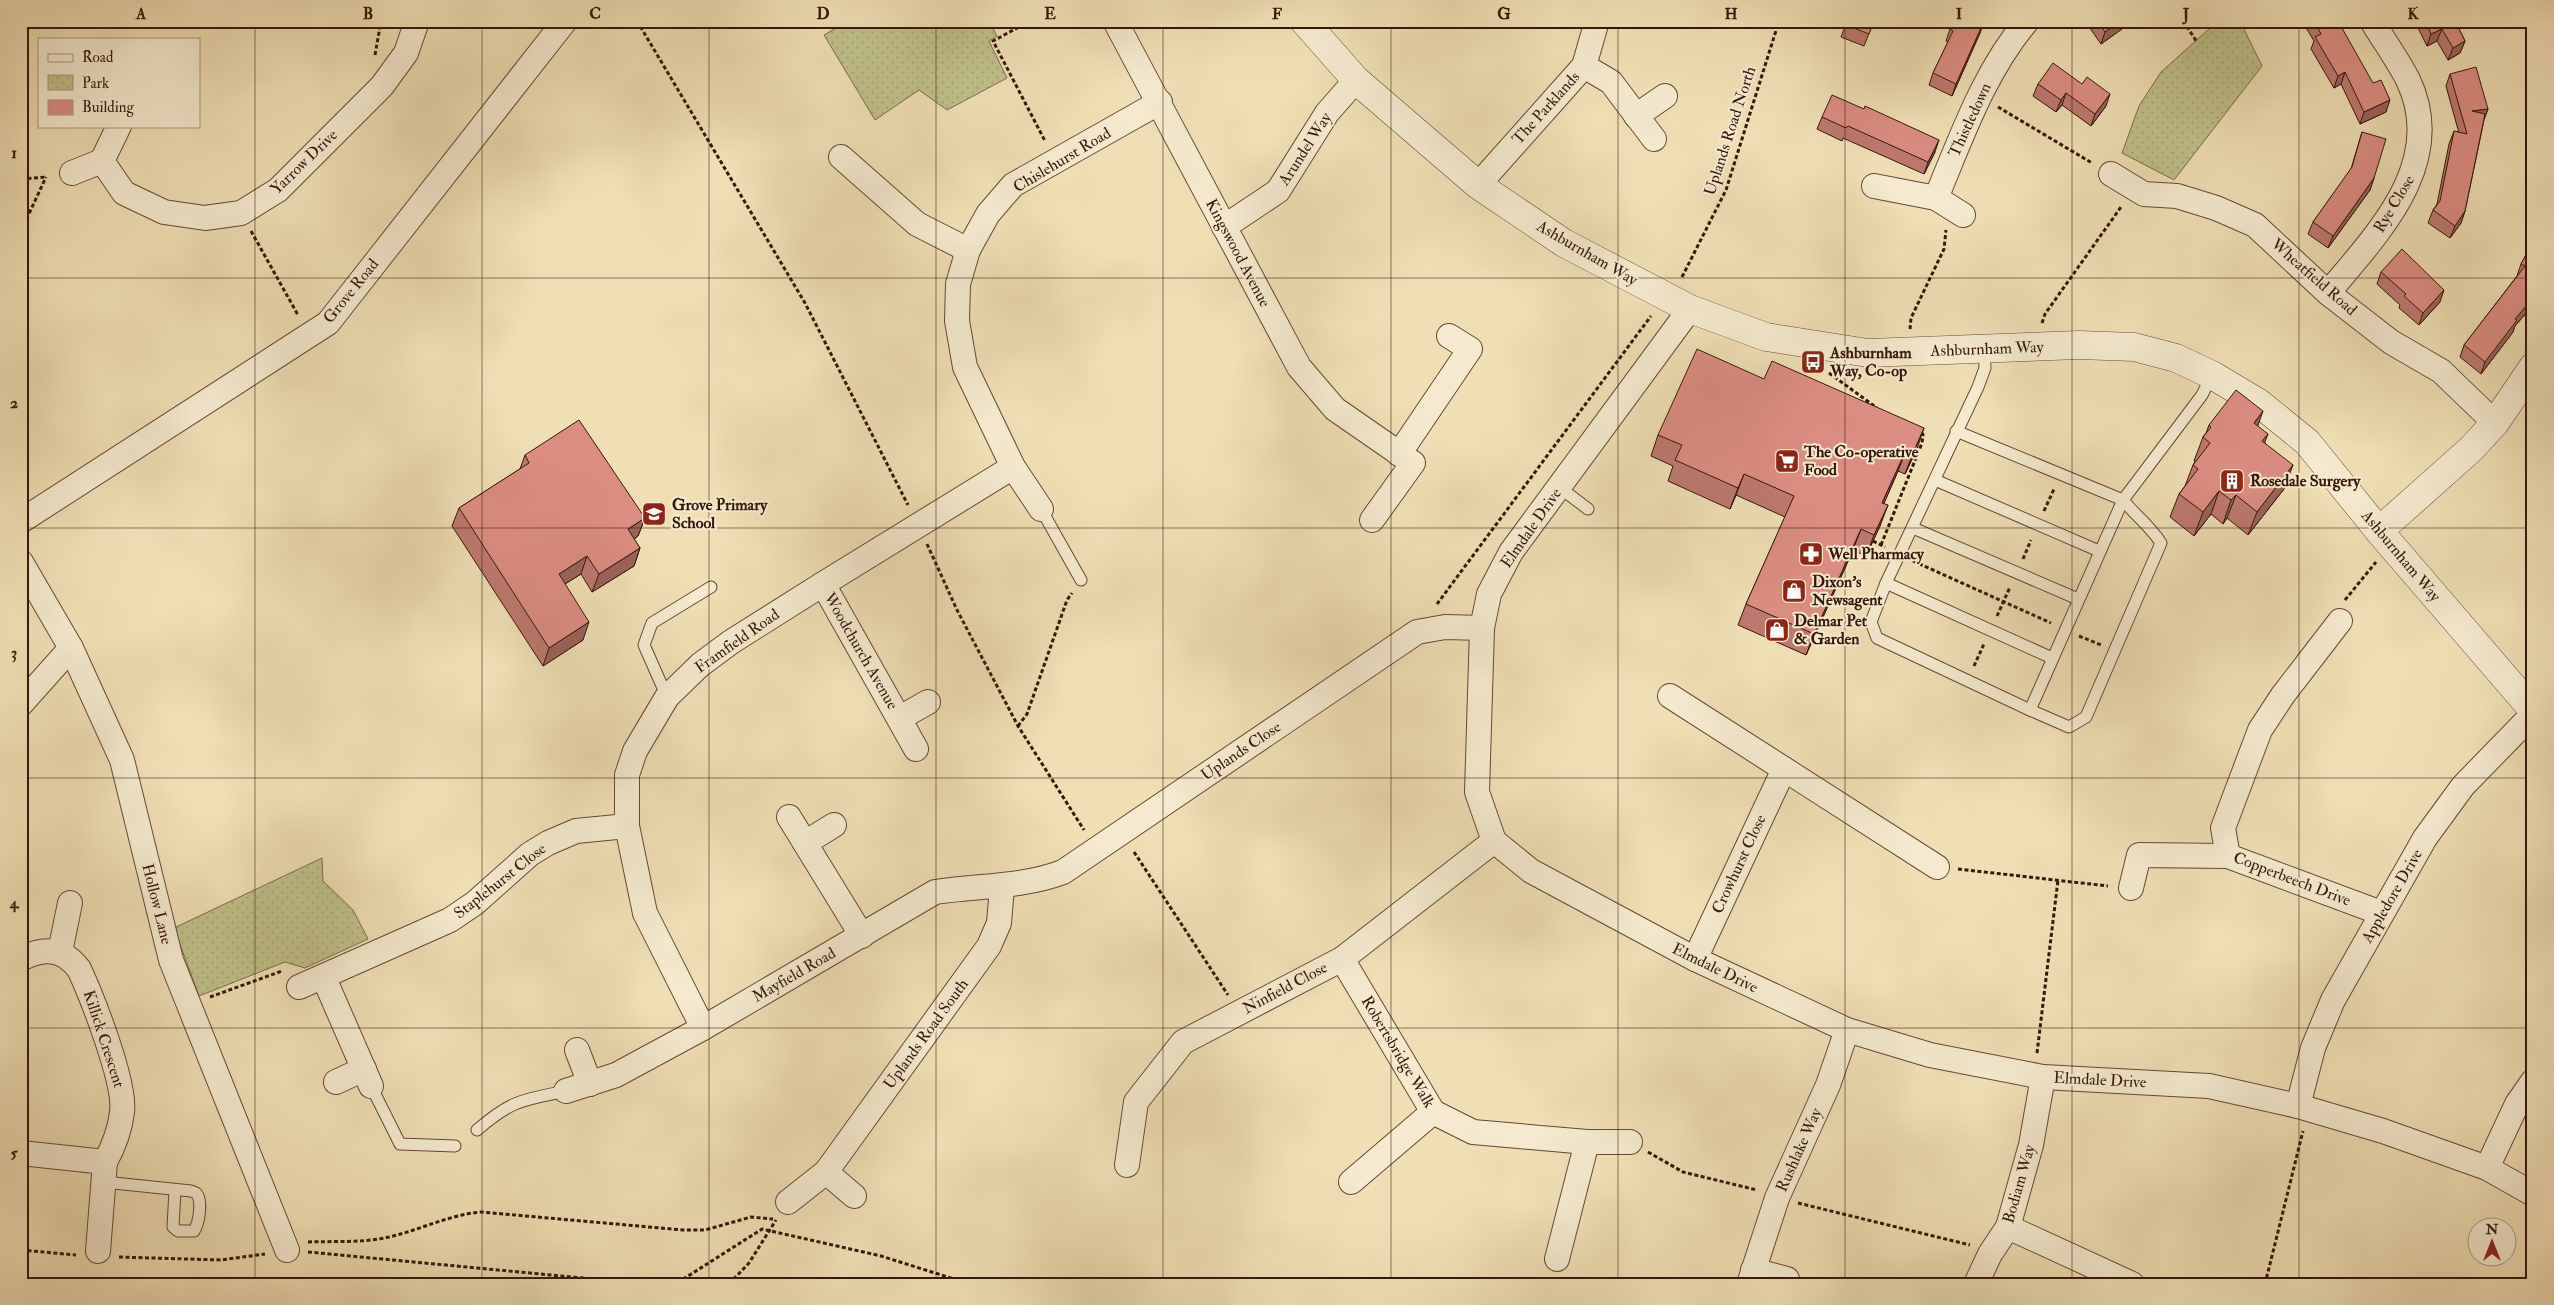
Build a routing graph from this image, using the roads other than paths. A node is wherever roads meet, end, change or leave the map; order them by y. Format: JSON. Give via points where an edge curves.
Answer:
{"nodes":[{"id":1,"x":417,"y":21,"type":"edge"},
{"id":2,"x":565,"y":21,"type":"edge"},
{"id":3,"x":1115,"y":21,"type":"edge"},
{"id":4,"x":1304,"y":21,"type":"edge"},
{"id":5,"x":1597,"y":21,"type":"edge"},
{"id":6,"x":2028,"y":21,"type":"edge"},
{"id":7,"x":2372,"y":21,"type":"edge"},
{"id":8,"x":1584,"y":66,"type":"junction"},
{"id":9,"x":1356,"y":80,"type":"junction"},
{"id":10,"x":1665,"y":96,"type":"dead end"},
{"id":11,"x":1160,"y":102,"type":"junction"},
{"id":12,"x":1636,"y":116,"type":"junction"},
{"id":13,"x":118,"y":128,"type":"edge"},
{"id":14,"x":1654,"y":139,"type":"dead end"},
{"id":15,"x":841,"y":158,"type":"dead end"},
{"id":16,"x":102,"y":161,"type":"junction"},
{"id":17,"x":72,"y":172,"type":"road end"},
{"id":18,"x":2111,"y":174,"type":"road end"},
{"id":19,"x":1478,"y":185,"type":"junction"},
{"id":20,"x":1874,"y":186,"type":"dead end"},
{"id":21,"x":1224,"y":227,"type":"junction"},
{"id":22,"x":968,"y":250,"type":"junction"},
{"id":23,"x":2328,"y":293,"type":"junction"},
{"id":24,"x":1681,"y":304,"type":"junction"},
{"id":25,"x":1449,"y":336,"type":"dead end"},
{"id":26,"x":1984,"y":349,"type":"junction"},
{"id":27,"x":2533,"y":367,"type":"edge"},
{"id":28,"x":2212,"y":376,"type":"junction"},
{"id":29,"x":2495,"y":422,"type":"junction"},
{"id":30,"x":1956,"y":431,"type":"junction"},
{"id":31,"x":1399,"y":454,"type":"junction"},
{"id":32,"x":1013,"y":467,"type":"junction"},
{"id":33,"x":1934,"y":480,"type":"junction"},
{"id":34,"x":1559,"y":487,"type":"junction"},
{"id":35,"x":2122,"y":500,"type":"junction"},
{"id":36,"x":1041,"y":508,"type":"joint"},
{"id":37,"x":1588,"y":509,"type":"dead end"},
{"id":38,"x":1372,"y":520,"type":"dead end"},
{"id":39,"x":21,"y":521,"type":"edge"},
{"id":40,"x":1913,"y":528,"type":"junction"},
{"id":41,"x":2379,"y":531,"type":"junction"},
{"id":42,"x":2099,"y":551,"type":"junction"},
{"id":43,"x":21,"y":562,"type":"edge"},
{"id":44,"x":1081,"y":580,"type":"road end"},
{"id":45,"x":1886,"y":583,"type":"junction"},
{"id":46,"x":823,"y":584,"type":"junction"},
{"id":47,"x":711,"y":587,"type":"dead end"},
{"id":48,"x":2078,"y":599,"type":"junction"},
{"id":49,"x":2340,"y":621,"type":"road end"},
{"id":50,"x":1482,"y":628,"type":"junction"},
{"id":51,"x":70,"y":648,"type":"junction"},
{"id":52,"x":2052,"y":658,"type":"junction"},
{"id":53,"x":1670,"y":696,"type":"dead end"},
{"id":54,"x":667,"y":697,"type":"junction"},
{"id":55,"x":928,"y":702,"type":"dead end"},
{"id":56,"x":21,"y":704,"type":"edge"},
{"id":57,"x":2030,"y":710,"type":"junction"},
{"id":58,"x":2533,"y":710,"type":"edge"},
{"id":59,"x":2533,"y":714,"type":"edge"},
{"id":60,"x":900,"y":718,"type":"junction"},
{"id":61,"x":916,"y":749,"type":"dead end"},
{"id":62,"x":1784,"y":769,"type":"junction"},
{"id":63,"x":789,"y":817,"type":"dead end"},
{"id":64,"x":834,"y":825,"type":"dead end"},
{"id":65,"x":627,"y":826,"type":"junction"},
{"id":66,"x":1494,"y":841,"type":"junction"},
{"id":67,"x":805,"y":843,"type":"junction"},
{"id":68,"x":2228,"y":856,"type":"junction"},
{"id":69,"x":1937,"y":867,"type":"road end"},
{"id":70,"x":1002,"y":887,"type":"junction"},
{"id":71,"x":2131,"y":888,"type":"road end"},
{"id":72,"x":70,"y":903,"type":"dead end"},
{"id":73,"x":2381,"y":913,"type":"junction"},
{"id":74,"x":862,"y":936,"type":"junction"},
{"id":75,"x":60,"y":952,"type":"junction"},
{"id":76,"x":21,"y":958,"type":"edge"},
{"id":77,"x":1342,"y":958,"type":"junction"},
{"id":78,"x":1695,"y":959,"type":"junction"},
{"id":79,"x":324,"y":978,"type":"junction"},
{"id":80,"x":299,"y":987,"type":"road end"},
{"id":81,"x":703,"y":1028,"type":"junction"},
{"id":82,"x":1847,"y":1030,"type":"junction"},
{"id":83,"x":577,"y":1050,"type":"dead end"},
{"id":84,"x":2043,"y":1077,"type":"junction"},
{"id":85,"x":367,"y":1078,"type":"junction"},
{"id":86,"x":336,"y":1082,"type":"dead end"},
{"id":87,"x":2533,"y":1082,"type":"edge"},
{"id":88,"x":590,"y":1084,"type":"junction"},
{"id":89,"x":566,"y":1091,"type":"joint"},
{"id":90,"x":2298,"y":1106,"type":"junction"},
{"id":91,"x":1433,"y":1112,"type":"junction"},
{"id":92,"x":477,"y":1130,"type":"dead end"},
{"id":93,"x":1587,"y":1142,"type":"junction"},
{"id":94,"x":1630,"y":1142,"type":"road end"},
{"id":95,"x":455,"y":1146,"type":"dead end"},
{"id":96,"x":21,"y":1153,"type":"edge"},
{"id":97,"x":1127,"y":1165,"type":"dead end"},
{"id":98,"x":2487,"y":1168,"type":"junction"},
{"id":99,"x":104,"y":1172,"type":"junction"},
{"id":100,"x":826,"y":1172,"type":"junction"},
{"id":101,"x":1351,"y":1182,"type":"dead end"},
{"id":102,"x":175,"y":1190,"type":"dead end"},
{"id":103,"x":2533,"y":1194,"type":"edge"},
{"id":104,"x":854,"y":1196,"type":"dead end"},
{"id":105,"x":782,"y":1211,"type":"road end"},
{"id":106,"x":2008,"y":1227,"type":"junction"},
{"id":107,"x":286,"y":1246,"type":"road end"},
{"id":108,"x":99,"y":1254,"type":"road end"},
{"id":109,"x":1557,"y":1258,"type":"dead end"},
{"id":110,"x":1751,"y":1277,"type":"edge"},
{"id":111,"x":1788,"y":1279,"type":"dead end"},
{"id":112,"x":1976,"y":1284,"type":"edge"},
{"id":113,"x":2132,"y":1284,"type":"edge"}],
"edges":[{"from":1,"to":16,"type":"street","name":"Yarrow Drive","via":[[406,53],[382,86],[278,190],[241,213],[205,218],[164,212],[124,193]]},
{"from":2,"to":39,"type":"street","name":"Grove Road","via":[[328,323]]},
{"from":3,"to":11,"type":"street","name":"Kingswood Avenue"},
{"from":4,"to":9,"type":"street","name":"Ashburnham Way"},
{"from":5,"to":8,"type":"street","name":"The Parklands"},
{"from":6,"to":20,"type":"street","name":"Thistledown","via":[[1978,97],[1949,206]]},
{"from":7,"to":23,"type":"street","name":"Rye Close","via":[[2409,81],[2421,125],[2414,172],[2384,225]]},
{"from":8,"to":12,"type":"street","via":[[1611,82]]},
{"from":8,"to":19,"type":"street","name":"The Parklands"},
{"from":9,"to":19,"type":"street","name":"Ashburnham Way"},
{"from":9,"to":21,"type":"street","name":"Arundel Way","via":[[1327,113],[1278,190]]},
{"from":10,"to":12,"type":"street"},
{"from":11,"to":21,"type":"street","name":"Kingswood Avenue"},
{"from":11,"to":22,"type":"street","name":"Chislehurst Road","via":[[1013,185],[988,214]]},
{"from":12,"to":14,"type":"street"},
{"from":13,"to":16,"type":"street"},
{"from":15,"to":22,"type":"street","via":[[916,224]]},
{"from":16,"to":17,"type":"street"},
{"from":18,"to":23,"type":"street","name":"Wheatfield Road","via":[[2144,194],[2177,196],[2216,208],[2255,226]]},
{"from":19,"to":24,"type":"street","name":"Ashburnham Way","via":[[1564,244]]},
{"from":21,"to":31,"type":"street","name":"Kingswood Avenue","via":[[1300,367],[1335,409]]},
{"from":22,"to":32,"type":"street","name":"Chislehurst Road","via":[[958,284],[957,321],[965,367]]},
{"from":23,"to":29,"type":"street","name":"Wheatfield Road","via":[[2391,342],[2440,371]]},
{"from":24,"to":26,"type":"street","name":"Ashburnham Way","via":[[1766,336],[1868,353]]},
{"from":24,"to":34,"type":"street","name":"Elmdale Drive"},
{"from":25,"to":31,"type":"street","via":[[1470,349]]},
{"from":26,"to":28,"type":"street","name":"Ashburnham Way","via":[[2079,345],[2134,347],[2176,358]]},
{"from":26,"to":30,"type":"lane","via":[[1985,368]]},
{"from":27,"to":29,"type":"street"},
{"from":28,"to":35,"type":"lane","via":[[2202,395]]},
{"from":28,"to":41,"type":"street","name":"Ashburnham Way","via":[[2259,403],[2307,442]]},
{"from":29,"to":41,"type":"street","via":[[2471,449]]},
{"from":30,"to":33,"type":"lane"},
{"from":30,"to":35,"type":"lane"},
{"from":31,"to":38,"type":"street","name":"Kingswood Avenue","via":[[1413,463]]},
{"from":32,"to":36,"type":"street","name":"Chislehurst Road"},
{"from":32,"to":46,"type":"street","name":"Framfield Road"},
{"from":33,"to":40,"type":"lane"},
{"from":33,"to":42,"type":"lane"},
{"from":34,"to":37,"type":"lane"},
{"from":34,"to":50,"type":"street","name":"Elmdale Drive","via":[[1511,552],[1489,594]]},
{"from":35,"to":42,"type":"lane"},
{"from":35,"to":57,"type":"lane","via":[[2151,527],[2161,543],[2086,717],[2069,727]]},
{"from":36,"to":44,"type":"lane"},
{"from":40,"to":45,"type":"lane"},
{"from":40,"to":48,"type":"lane"},
{"from":41,"to":58,"type":"street","name":"Ashburnham Way"},
{"from":42,"to":48,"type":"lane"},
{"from":43,"to":51,"type":"street","name":"Hollow Lane"},
{"from":45,"to":52,"type":"lane"},
{"from":45,"to":57,"type":"lane","via":[[1871,622],[1877,638]]},
{"from":46,"to":54,"type":"street","name":"Framfield Road","via":[[731,642],[700,665]]},
{"from":46,"to":60,"type":"street","name":"Woodchurch Avenue"},
{"from":47,"to":54,"type":"lane","via":[[652,623],[644,645]]},
{"from":48,"to":52,"type":"lane"},
{"from":49,"to":68,"type":"street","name":"Copperbeech Drive","via":[[2260,730],[2223,828]]},
{"from":50,"to":66,"type":"street","name":"Elmdale Drive","via":[[1477,792]]},
{"from":50,"to":70,"type":"street","name":"Uplands Close","via":[[1445,627],[1417,632],[1063,872],[1039,881]]},
{"from":51,"to":56,"type":"street"},
{"from":51,"to":107,"type":"street","name":"Hollow Lane","via":[[122,760],[171,960]]},
{"from":52,"to":57,"type":"lane"},
{"from":53,"to":62,"type":"street"},
{"from":54,"to":65,"type":"street","name":"Framfield Road","via":[[635,751],[627,775]]},
{"from":55,"to":60,"type":"street","name":"Woodchurch Avenue"},
{"from":59,"to":73,"type":"street","name":"Appledore Drive","via":[[2464,786],[2425,838]]},
{"from":60,"to":61,"type":"street","name":"Woodchurch Avenue"},
{"from":62,"to":69,"type":"street"},
{"from":62,"to":78,"type":"street","name":"Crowhurst Close"},
{"from":63,"to":67,"type":"street"},
{"from":64,"to":67,"type":"street"},
{"from":65,"to":79,"type":"street","name":"Staplehurst Close","via":[[576,831],[548,843],[450,920]]},
{"from":65,"to":81,"type":"street","name":"Framfield Road","via":[[645,913]]},
{"from":66,"to":77,"type":"street","name":"Ninfield Close"},
{"from":66,"to":78,"type":"street","name":"Elmdale Drive","via":[[1530,871]]},
{"from":67,"to":74,"type":"street"},
{"from":68,"to":71,"type":"street","via":[[2139,855]]},
{"from":68,"to":73,"type":"street","name":"Copperbeech Drive"},
{"from":70,"to":74,"type":"street","name":"Mayfield Road","via":[[967,887],[935,892]]},
{"from":70,"to":100,"type":"street","name":"Uplands Road South","via":[[999,923],[989,946]]},
{"from":72,"to":75,"type":"street"},
{"from":73,"to":90,"type":"street","name":"Appledore Drive","via":[[2333,1000],[2313,1048]]},
{"from":74,"to":81,"type":"street","name":"Mayfield Road"},
{"from":75,"to":76,"type":"street","via":[[47,950]]},
{"from":75,"to":99,"type":"street","name":"Killick Crescent","via":[[72,959],[84,979],[122,1088],[123,1110],[117,1139]]},
{"from":77,"to":91,"type":"street","name":"Robertsbridge Walk"},
{"from":77,"to":97,"type":"street","name":"Ninfield Close","via":[[1183,1042],[1136,1102]]},
{"from":78,"to":82,"type":"street","name":"Elmdale Drive"},
{"from":79,"to":80,"type":"street","name":"Staplehurst Close"},
{"from":79,"to":85,"type":"street"},
{"from":81,"to":88,"type":"street","name":"Mayfield Road","via":[[616,1075]]},
{"from":82,"to":84,"type":"street","name":"Elmdale Drive","via":[[1930,1055]]},
{"from":82,"to":110,"type":"street","name":"Rushlake Way","via":[[1828,1085],[1777,1198]]},
{"from":83,"to":88,"type":"street"},
{"from":84,"to":90,"type":"street","name":"Elmdale Drive","via":[[2208,1086]]},
{"from":84,"to":106,"type":"street","name":"Bodiam Way","via":[[2031,1144]]},
{"from":85,"to":86,"type":"street"},
{"from":85,"to":95,"type":"lane","via":[[400,1144]]},
{"from":87,"to":98,"type":"street","via":[[2517,1104]]},
{"from":88,"to":89,"type":"street","name":"Mayfield Road"},
{"from":89,"to":92,"type":"lane","via":[[521,1100],[505,1107]]},
{"from":90,"to":98,"type":"street","name":"Elmdale Drive","via":[[2384,1131]]},
{"from":91,"to":93,"type":"street","name":"Robertsbridge Walk","via":[[1473,1132]]},
{"from":91,"to":101,"type":"street"},
{"from":93,"to":94,"type":"street","name":"Robertsbridge Walk"},
{"from":93,"to":109,"type":"street"},
{"from":96,"to":99,"type":"street"},
{"from":98,"to":103,"type":"street","name":"Elmdale Drive"},
{"from":99,"to":102,"type":"lane"},
{"from":99,"to":108,"type":"street","name":"Killick Crescent"},
{"from":100,"to":104,"type":"street"},
{"from":100,"to":105,"type":"street","name":"Uplands Road South"},
{"from":106,"to":112,"type":"street","name":"Bodiam Way"},
{"from":106,"to":113,"type":"street"},
{"from":110,"to":111,"type":"street","name":"Rushlake Way"}]}
